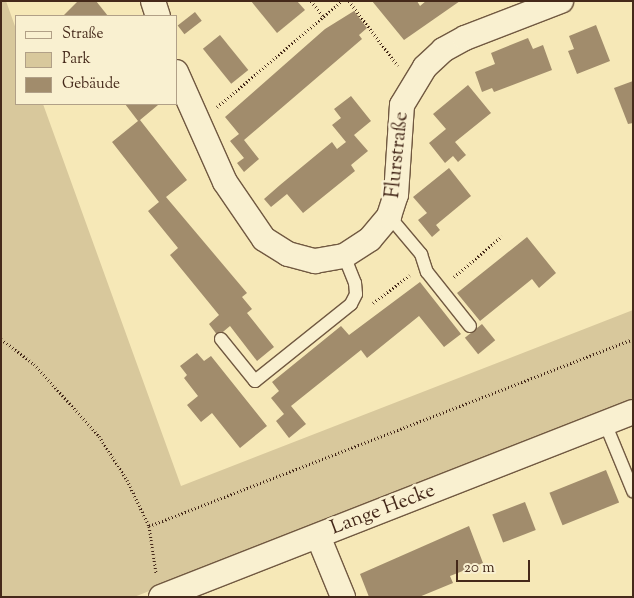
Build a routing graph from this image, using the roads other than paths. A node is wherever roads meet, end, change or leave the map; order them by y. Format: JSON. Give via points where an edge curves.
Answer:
{"nodes":[{"id":1,"x":153,"y":1,"type":"edge"},
{"id":2,"x":561,"y":1,"type":"edge"},
{"id":3,"x":158,"y":15,"type":"edge"},
{"id":4,"x":178,"y":77,"type":"edge"},
{"id":5,"x":389,"y":216,"type":"junction"},
{"id":6,"x":344,"y":256,"type":"junction"},
{"id":7,"x":470,"y":326,"type":"dead end"},
{"id":8,"x":221,"y":339,"type":"dead end"},
{"id":9,"x":633,"y":412,"type":"edge"},
{"id":10,"x":605,"y":423,"type":"junction"},
{"id":11,"x":633,"y":491,"type":"edge"},
{"id":12,"x":318,"y":536,"type":"junction"},
{"id":13,"x":162,"y":596,"type":"edge"},
{"id":14,"x":343,"y":597,"type":"edge"}],
"edges":[{"from":1,"to":3,"type":"street"},
{"from":2,"to":5,"type":"street","name":"Flurstraße","via":[[443,50],[412,87],[402,105],[398,127],[396,195]]},
{"from":4,"to":6,"type":"street","name":"Flurstraße","via":[[225,182],[264,239],[288,254],[315,261]]},
{"from":5,"to":6,"type":"street","name":"Flurstraße","via":[[370,240]]},
{"from":5,"to":7,"type":"lane","via":[[421,254],[440,289]]},
{"from":6,"to":8,"type":"lane","via":[[356,294],[351,304],[255,381]]},
{"from":9,"to":10,"type":"street","name":"Lange Hecke"},
{"from":10,"to":11,"type":"lane"},
{"from":10,"to":12,"type":"street","name":"Lange Hecke"},
{"from":12,"to":13,"type":"street","name":"Lange Hecke"},
{"from":12,"to":14,"type":"street"}]}
